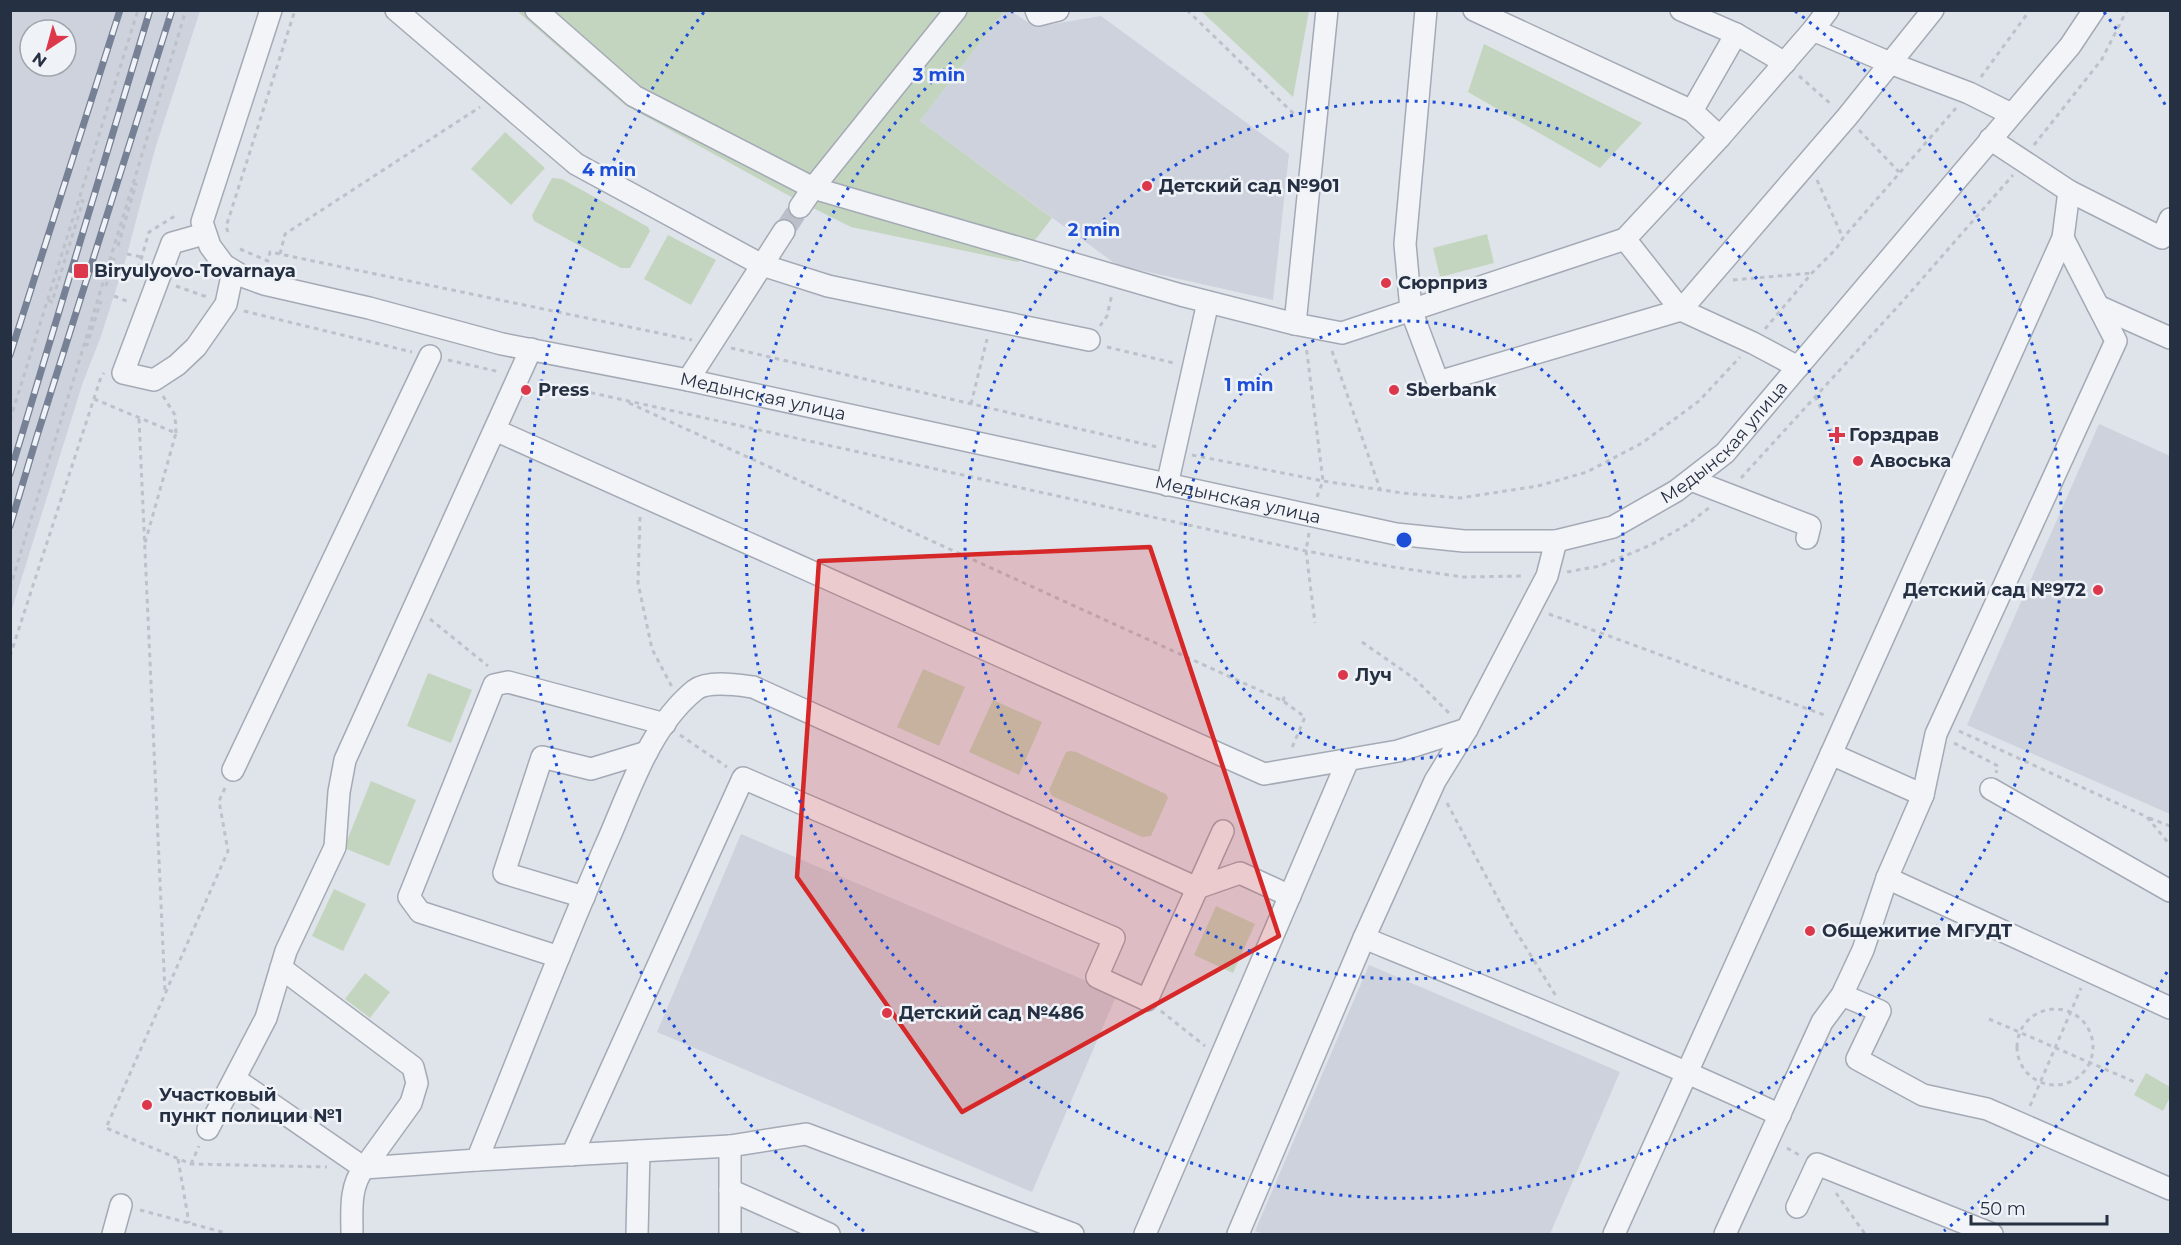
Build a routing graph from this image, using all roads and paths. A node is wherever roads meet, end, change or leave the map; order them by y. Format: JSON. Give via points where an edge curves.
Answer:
{"nodes":[{"id":1,"x":138,"y":10,"type":"edge"},
{"id":2,"x":186,"y":10,"type":"edge"},
{"id":3,"x":271,"y":10,"type":"edge"},
{"id":4,"x":295,"y":10,"type":"edge"},
{"id":5,"x":396,"y":10,"type":"edge"},
{"id":6,"x":536,"y":10,"type":"edge"},
{"id":7,"x":956,"y":10,"type":"edge"},
{"id":8,"x":1036,"y":10,"type":"edge"},
{"id":9,"x":1058,"y":10,"type":"edge"},
{"id":10,"x":1187,"y":10,"type":"edge"},
{"id":11,"x":1327,"y":10,"type":"edge"},
{"id":12,"x":1426,"y":10,"type":"edge"},
{"id":13,"x":1474,"y":10,"type":"edge"},
{"id":14,"x":1681,"y":10,"type":"edge"},
{"id":15,"x":1828,"y":10,"type":"edge"},
{"id":16,"x":1933,"y":10,"type":"edge"},
{"id":17,"x":2094,"y":10,"type":"edge"},
{"id":18,"x":2127,"y":10,"type":"edge"},
{"id":19,"x":1813,"y":30,"type":"junction"},
{"id":20,"x":1736,"y":34,"type":"junction"},
{"id":21,"x":1785,"y":63,"type":"junction"},
{"id":22,"x":1890,"y":63,"type":"junction"},
{"id":23,"x":496,"y":96,"type":"junction"},
{"id":24,"x":1692,"y":111,"type":"junction"},
{"id":25,"x":2011,"y":114,"type":"junction"},
{"id":26,"x":1314,"y":134,"type":"junction"},
{"id":27,"x":1720,"y":137,"type":"junction"},
{"id":28,"x":1990,"y":139,"type":"junction"},
{"id":29,"x":1808,"y":160,"type":"junction"},
{"id":30,"x":2023,"y":160,"type":"junction"},
{"id":31,"x":134,"y":183,"type":"junction"},
{"id":32,"x":813,"y":188,"type":"junction"},
{"id":33,"x":2069,"y":191,"type":"junction"},
{"id":34,"x":800,"y":207,"type":"tunnel mouth"},
{"id":35,"x":203,"y":228,"type":"junction"},
{"id":36,"x":784,"y":231,"type":"tunnel mouth"},
{"id":37,"x":2168,"y":233,"type":"edge"},
{"id":38,"x":230,"y":238,"type":"dead end"},
{"id":39,"x":1843,"y":238,"type":"dead end"},
{"id":40,"x":2063,"y":238,"type":"junction"},
{"id":41,"x":1625,"y":239,"type":"junction"},
{"id":42,"x":234,"y":243,"type":"dead end"},
{"id":43,"x":118,"y":246,"type":"dead end"},
{"id":44,"x":127,"y":254,"type":"dead end"},
{"id":45,"x":280,"y":254,"type":"junction"},
{"id":46,"x":142,"y":257,"type":"dead end"},
{"id":47,"x":114,"y":258,"type":"dead end"},
{"id":48,"x":762,"y":265,"type":"junction"},
{"id":49,"x":233,"y":271,"type":"junction"},
{"id":50,"x":1812,"y":273,"type":"dead end"},
{"id":51,"x":158,"y":279,"type":"junction"},
{"id":52,"x":1704,"y":282,"type":"junction"},
{"id":53,"x":106,"y":286,"type":"dead end"},
{"id":54,"x":1113,"y":286,"type":"dead end"},
{"id":55,"x":114,"y":296,"type":"dead end"},
{"id":56,"x":101,"y":301,"type":"dead end"},
{"id":57,"x":1208,"y":302,"type":"junction"},
{"id":58,"x":1901,"y":303,"type":"dead end"},
{"id":59,"x":226,"y":304,"type":"junction"},
{"id":60,"x":2098,"y":306,"type":"junction"},
{"id":61,"x":127,"y":310,"type":"dead end"},
{"id":62,"x":1411,"y":310,"type":"junction"},
{"id":63,"x":1681,"y":310,"type":"junction"},
{"id":64,"x":1299,"y":325,"type":"junction"},
{"id":65,"x":1324,"y":329,"type":"junction"},
{"id":66,"x":989,"y":332,"type":"dead end"},
{"id":67,"x":2170,"y":338,"type":"edge"},
{"id":68,"x":1089,"y":340,"type":"joint"},
{"id":69,"x":85,"y":344,"type":"junction"},
{"id":70,"x":711,"y":344,"type":"junction"},
{"id":71,"x":531,"y":349,"type":"junction"},
{"id":72,"x":1113,"y":349,"type":"dead end"},
{"id":73,"x":430,"y":356,"type":"junction"},
{"id":74,"x":1193,"y":367,"type":"junction"},
{"id":75,"x":1798,"y":367,"type":"junction"},
{"id":76,"x":110,"y":368,"type":"dead end"},
{"id":77,"x":519,"y":376,"type":"junction"},
{"id":78,"x":154,"y":380,"type":"junction"},
{"id":79,"x":688,"y":380,"type":"junction"},
{"id":80,"x":1815,"y":396,"type":"dead end"},
{"id":81,"x":94,"y":399,"type":"junction"},
{"id":82,"x":622,"y":399,"type":"junction"},
{"id":83,"x":970,"y":404,"type":"junction"},
{"id":84,"x":139,"y":419,"type":"junction"},
{"id":85,"x":10,"y":420,"type":"edge"},
{"id":86,"x":495,"y":430,"type":"junction"},
{"id":87,"x":1832,"y":432,"type":"dead end"},
{"id":88,"x":176,"y":433,"type":"junction"},
{"id":89,"x":1174,"y":451,"type":"junction"},
{"id":90,"x":1691,"y":480,"type":"junction"},
{"id":91,"x":1167,"y":485,"type":"junction"},
{"id":92,"x":1380,"y":489,"type":"dead end"},
{"id":93,"x":641,"y":496,"type":"junction"},
{"id":94,"x":1807,"y":538,"type":"dead end"},
{"id":95,"x":1556,"y":541,"type":"junction"},
{"id":96,"x":144,"y":548,"type":"junction"},
{"id":97,"x":1306,"y":551,"type":"junction"},
{"id":98,"x":1547,"y":576,"type":"junction"},
{"id":99,"x":10,"y":588,"type":"edge"},
{"id":100,"x":1530,"y":608,"type":"junction"},
{"id":101,"x":424,"y":614,"type":"dead end"},
{"id":102,"x":1315,"y":623,"type":"dead end"},
{"id":103,"x":1362,"y":642,"type":"dead end"},
{"id":104,"x":10,"y":656,"type":"edge"},
{"id":105,"x":508,"y":682,"type":"junction"},
{"id":106,"x":1285,"y":694,"type":"dead end"},
{"id":107,"x":1283,"y":701,"type":"junction"},
{"id":108,"x":681,"y":705,"type":"junction"},
{"id":109,"x":1845,"y":723,"type":"junction"},
{"id":110,"x":665,"y":724,"type":"junction"},
{"id":111,"x":1939,"y":728,"type":"junction"},
{"id":112,"x":1467,"y":729,"type":"junction"},
{"id":113,"x":647,"y":752,"type":"junction"},
{"id":114,"x":1831,"y":754,"type":"junction"},
{"id":115,"x":1348,"y":759,"type":"junction"},
{"id":116,"x":233,"y":770,"type":"joint"},
{"id":117,"x":1282,"y":771,"type":"junction"},
{"id":118,"x":743,"y":778,"type":"junction"},
{"id":119,"x":1435,"y":781,"type":"junction"},
{"id":120,"x":1991,"y":789,"type":"joint"},
{"id":121,"x":1923,"y":795,"type":"junction"},
{"id":122,"x":2148,"y":817,"type":"junction"},
{"id":123,"x":2170,"y":826,"type":"edge"},
{"id":124,"x":1223,"y":831,"type":"dead end"},
{"id":125,"x":2170,"y":845,"type":"edge"},
{"id":126,"x":1887,"y":878,"type":"junction"},
{"id":127,"x":1197,"y":888,"type":"junction"},
{"id":128,"x":2170,"y":891,"type":"edge"},
{"id":129,"x":1290,"y":896,"type":"junction"},
{"id":130,"x":584,"y":897,"type":"junction"},
{"id":131,"x":1364,"y":938,"type":"junction"},
{"id":132,"x":559,"y":957,"type":"junction"},
{"id":133,"x":281,"y":968,"type":"junction"},
{"id":134,"x":2088,"y":970,"type":"junction"},
{"id":135,"x":165,"y":993,"type":"junction"},
{"id":136,"x":1842,"y":995,"type":"junction"},
{"id":137,"x":1148,"y":1000,"type":"junction"},
{"id":138,"x":2170,"y":1008,"type":"edge"},
{"id":139,"x":2071,"y":1011,"type":"junction"},
{"id":140,"x":1989,"y":1019,"type":"dead end"},
{"id":141,"x":1572,"y":1023,"type":"junction"},
{"id":142,"x":2020,"y":1032,"type":"junction"},
{"id":143,"x":2055,"y":1048,"type":"junction"},
{"id":144,"x":1221,"y":1058,"type":"junction"},
{"id":145,"x":2091,"y":1063,"type":"junction"},
{"id":146,"x":1688,"y":1072,"type":"junction"},
{"id":147,"x":235,"y":1079,"type":"junction"},
{"id":148,"x":2040,"y":1083,"type":"junction"},
{"id":149,"x":2136,"y":1083,"type":"dead end"},
{"id":150,"x":1780,"y":1115,"type":"junction"},
{"id":151,"x":2022,"y":1124,"type":"junction"},
{"id":152,"x":208,"y":1129,"type":"dead end"},
{"id":153,"x":1769,"y":1139,"type":"junction"},
{"id":154,"x":730,"y":1146,"type":"junction"},
{"id":155,"x":639,"y":1151,"type":"junction"},
{"id":156,"x":572,"y":1155,"type":"junction"},
{"id":157,"x":178,"y":1158,"type":"junction"},
{"id":158,"x":477,"y":1160,"type":"junction"},
{"id":159,"x":1817,"y":1164,"type":"junction"},
{"id":160,"x":330,"y":1167,"type":"dead end"},
{"id":161,"x":364,"y":1168,"type":"junction"},
{"id":162,"x":2170,"y":1189,"type":"edge"},
{"id":163,"x":730,"y":1190,"type":"junction"},
{"id":164,"x":1835,"y":1190,"type":"dead end"},
{"id":165,"x":121,"y":1205,"type":"joint"},
{"id":166,"x":1797,"y":1207,"type":"dead end"},
{"id":167,"x":189,"y":1223,"type":"junction"},
{"id":168,"x":113,"y":1234,"type":"edge"},
{"id":169,"x":226,"y":1234,"type":"edge"},
{"id":170,"x":352,"y":1234,"type":"edge"},
{"id":171,"x":637,"y":1234,"type":"edge"},
{"id":172,"x":729,"y":1234,"type":"edge"},
{"id":173,"x":829,"y":1234,"type":"edge"},
{"id":174,"x":1073,"y":1234,"type":"edge"},
{"id":175,"x":1145,"y":1234,"type":"edge"},
{"id":176,"x":1238,"y":1234,"type":"edge"},
{"id":177,"x":1614,"y":1234,"type":"edge"},
{"id":178,"x":1725,"y":1234,"type":"edge"},
{"id":179,"x":1865,"y":1234,"type":"edge"},
{"id":180,"x":1992,"y":1234,"type":"edge"}],
"edges":[{"from":1,"to":85,"type":"path"},
{"from":2,"to":31,"type":"path"},
{"from":3,"to":35,"type":"street"},
{"from":4,"to":38,"type":"path","via":[[226,227]]},
{"from":5,"to":23,"type":"street"},
{"from":6,"to":32,"type":"street","via":[[634,96]]},
{"from":7,"to":32,"type":"street"},
{"from":8,"to":9,"type":"street","via":[[1038,15]]},
{"from":10,"to":26,"type":"path"},
{"from":11,"to":26,"type":"street"},
{"from":12,"to":62,"type":"street","via":[[1405,244]]},
{"from":13,"to":24,"type":"street"},
{"from":14,"to":20,"type":"street"},
{"from":15,"to":19,"type":"street"},
{"from":16,"to":22,"type":"street"},
{"from":17,"to":25,"type":"street","name":"Медынская улица","via":[[2070,46]]},
{"from":18,"to":30,"type":"path","via":[[2102,59]]},
{"from":19,"to":21,"type":"street"},
{"from":19,"to":22,"type":"street"},
{"from":20,"to":21,"type":"street"},
{"from":20,"to":24,"type":"street"},
{"from":21,"to":27,"type":"street"},
{"from":22,"to":25,"type":"street","via":[[1969,93]]},
{"from":22,"to":29,"type":"street"},
{"from":23,"to":45,"type":"path","via":[[285,234]]},
{"from":23,"to":48,"type":"street","via":[[576,164]]},
{"from":24,"to":27,"type":"street"},
{"from":25,"to":28,"type":"street","name":"Медынская улица"},
{"from":26,"to":64,"type":"street"},
{"from":27,"to":41,"type":"street"},
{"from":28,"to":30,"type":"street"},
{"from":28,"to":75,"type":"street","name":"Медынская улица"},
{"from":29,"to":39,"type":"path"},
{"from":29,"to":52,"type":"street"},
{"from":30,"to":33,"type":"street"},
{"from":30,"to":58,"type":"path"},
{"from":31,"to":43,"type":"path"},
{"from":31,"to":69,"type":"path"},
{"from":32,"to":34,"type":"street"},
{"from":32,"to":57,"type":"street"},
{"from":33,"to":37,"type":"street"},
{"from":33,"to":40,"type":"street"},
{"from":35,"to":49,"type":"street","name":"Медынская улица","via":[[210,246]]},
{"from":35,"to":51,"type":"street","via":[[172,243]]},
{"from":36,"to":48,"type":"street"},
{"from":40,"to":60,"type":"street"},
{"from":40,"to":109,"type":"street"},
{"from":41,"to":62,"type":"street"},
{"from":41,"to":63,"type":"street"},
{"from":42,"to":45,"type":"path","via":[[268,261],[270,252]]},
{"from":44,"to":46,"type":"path"},
{"from":45,"to":70,"type":"path"},
{"from":47,"to":53,"type":"path"},
{"from":48,"to":68,"type":"street","via":[[828,286]]},
{"from":48,"to":70,"type":"street"},
{"from":49,"to":59,"type":"street"},
{"from":49,"to":71,"type":"street","name":"Медынская улица","via":[[264,284]]},
{"from":50,"to":52,"type":"path"},
{"from":51,"to":59,"type":"path"},
{"from":51,"to":78,"type":"street","via":[[123,373]]},
{"from":52,"to":63,"type":"street"},
{"from":54,"to":68,"type":"path","via":[[1107,316]]},
{"from":55,"to":61,"type":"path","via":[[129,302]]},
{"from":56,"to":69,"type":"path"},
{"from":57,"to":64,"type":"street"},
{"from":57,"to":74,"type":"street"},
{"from":59,"to":73,"type":"path","via":[[254,315]]},
{"from":59,"to":78,"type":"street","via":[[196,347],[177,366]]},
{"from":60,"to":67,"type":"street"},
{"from":60,"to":111,"type":"street","via":[[2116,341]]},
{"from":62,"to":63,"type":"street","via":[[1438,382]]},
{"from":62,"to":65,"type":"street","via":[[1342,333]]},
{"from":63,"to":75,"type":"street"},
{"from":64,"to":65,"type":"street"},
{"from":64,"to":89,"type":"path","via":[[1323,481]]},
{"from":65,"to":92,"type":"path"},
{"from":66,"to":83,"type":"path"},
{"from":69,"to":99,"type":"path"},
{"from":70,"to":79,"type":"street"},
{"from":70,"to":83,"type":"path"},
{"from":71,"to":77,"type":"street"},
{"from":71,"to":79,"type":"street","name":"Медынская улица"},
{"from":72,"to":74,"type":"path"},
{"from":73,"to":77,"type":"path"},
{"from":73,"to":116,"type":"street"},
{"from":74,"to":89,"type":"street"},
{"from":75,"to":90,"type":"street","name":"Медынская улица","via":[[1725,453]]},
{"from":76,"to":81,"type":"path","via":[[101,376]]},
{"from":77,"to":82,"type":"path"},
{"from":77,"to":86,"type":"street"},
{"from":78,"to":88,"type":"path","via":[[175,415]]},
{"from":79,"to":91,"type":"street","name":"Медынская улица"},
{"from":80,"to":87,"type":"path"},
{"from":81,"to":84,"type":"path"},
{"from":81,"to":104,"type":"path"},
{"from":82,"to":97,"type":"path"},
{"from":82,"to":107,"type":"path"},
{"from":83,"to":89,"type":"path"},
{"from":84,"to":88,"type":"path"},
{"from":84,"to":96,"type":"path"},
{"from":86,"to":93,"type":"street"},
{"from":86,"to":133,"type":"street","via":[[345,760],[335,847]]},
{"from":88,"to":96,"type":"path"},
{"from":89,"to":91,"type":"street"},
{"from":90,"to":94,"type":"street","via":[[1810,526]]},
{"from":90,"to":95,"type":"street","name":"Медынская улица","via":[[1613,527]]},
{"from":91,"to":95,"type":"street","name":"Медынская улица","via":[[1396,534],[1464,541]]},
{"from":93,"to":108,"type":"path","via":[[638,583],[652,649]]},
{"from":93,"to":117,"type":"street","via":[[1264,774]]},
{"from":95,"to":98,"type":"street"},
{"from":96,"to":135,"type":"path"},
{"from":97,"to":98,"type":"path","via":[[1463,577]]},
{"from":97,"to":102,"type":"path"},
{"from":98,"to":100,"type":"street"},
{"from":100,"to":109,"type":"path"},
{"from":100,"to":112,"type":"street"},
{"from":101,"to":105,"type":"path"},
{"from":103,"to":112,"type":"path","via":[[1415,680]]},
{"from":105,"to":110,"type":"street"},
{"from":105,"to":132,"type":"street","via":[[494,685],[409,897],[420,912]]},
{"from":106,"to":107,"type":"path"},
{"from":107,"to":117,"type":"path","via":[[1305,717]]},
{"from":108,"to":110,"type":"street"},
{"from":108,"to":127,"type":"street","via":[[697,688],[723,684],[753,687]]},
{"from":109,"to":114,"type":"street"},
{"from":110,"to":113,"type":"street"},
{"from":110,"to":118,"type":"path"},
{"from":111,"to":120,"type":"path","via":[[1998,766]]},
{"from":111,"to":121,"type":"street"},
{"from":111,"to":122,"type":"path"},
{"from":112,"to":115,"type":"street","via":[[1398,751]]},
{"from":112,"to":119,"type":"street"},
{"from":113,"to":130,"type":"street"},
{"from":113,"to":130,"type":"street","via":[[591,769],[542,757],[504,873]]},
{"from":114,"to":121,"type":"street"},
{"from":114,"to":146,"type":"street"},
{"from":115,"to":117,"type":"street"},
{"from":115,"to":129,"type":"street"},
{"from":116,"to":135,"type":"path","via":[[219,801],[228,851]]},
{"from":118,"to":137,"type":"street","via":[[1114,938],[1097,977]]},
{"from":118,"to":156,"type":"street"},
{"from":119,"to":131,"type":"street"},
{"from":119,"to":141,"type":"path","via":[[1512,925]]},
{"from":120,"to":128,"type":"street"},
{"from":121,"to":126,"type":"street"},
{"from":122,"to":123,"type":"path"},
{"from":122,"to":125,"type":"path"},
{"from":124,"to":127,"type":"street"},
{"from":126,"to":134,"type":"street"},
{"from":126,"to":136,"type":"street","via":[[1863,950]]},
{"from":127,"to":129,"type":"street","via":[[1240,873]]},
{"from":127,"to":137,"type":"street"},
{"from":129,"to":144,"type":"street"},
{"from":130,"to":132,"type":"street"},
{"from":131,"to":141,"type":"street"},
{"from":131,"to":176,"type":"street"},
{"from":132,"to":158,"type":"street"},
{"from":133,"to":147,"type":"street","via":[[266,1018]]},
{"from":133,"to":161,"type":"street","via":[[413,1067],[417,1083],[411,1103]]},
{"from":134,"to":138,"type":"street"},
{"from":134,"to":139,"type":"path"},
{"from":135,"to":157,"type":"path","via":[[106,1128]]},
{"from":136,"to":150,"type":"street","via":[[1821,1022]]},
{"from":136,"to":151,"type":"street","via":[[1880,1011],[1857,1059],[1923,1095],[1987,1109]]},
{"from":137,"to":144,"type":"path"},
{"from":139,"to":142,"type":"path","via":[[2041,1011]]},
{"from":139,"to":143,"type":"path"},
{"from":139,"to":145,"type":"path","via":[[2091,1033]]},
{"from":140,"to":142,"type":"path"},
{"from":141,"to":146,"type":"street"},
{"from":142,"to":143,"type":"path"},
{"from":142,"to":148,"type":"path","via":[[2016,1047],[2019,1062]]},
{"from":143,"to":145,"type":"path"},
{"from":143,"to":148,"type":"path"},
{"from":144,"to":175,"type":"street"},
{"from":145,"to":148,"type":"path","via":[[2069,1083]]},
{"from":145,"to":149,"type":"path"},
{"from":146,"to":150,"type":"street"},
{"from":146,"to":177,"type":"street"},
{"from":147,"to":152,"type":"street"},
{"from":147,"to":161,"type":"street"},
{"from":148,"to":151,"type":"path"},
{"from":150,"to":153,"type":"street"},
{"from":151,"to":162,"type":"street"},
{"from":153,"to":159,"type":"path"},
{"from":153,"to":178,"type":"street"},
{"from":154,"to":155,"type":"street"},
{"from":154,"to":163,"type":"street"},
{"from":154,"to":174,"type":"street","via":[[806,1134]]},
{"from":155,"to":156,"type":"street"},
{"from":155,"to":171,"type":"street"},
{"from":156,"to":158,"type":"street"},
{"from":157,"to":160,"type":"path","via":[[191,1164]]},
{"from":157,"to":167,"type":"path"},
{"from":158,"to":161,"type":"street"},
{"from":159,"to":166,"type":"street"},
{"from":159,"to":180,"type":"street"},
{"from":161,"to":170,"type":"street","via":[[353,1191]]},
{"from":163,"to":172,"type":"street"},
{"from":163,"to":173,"type":"street"},
{"from":164,"to":179,"type":"path"},
{"from":165,"to":167,"type":"path"},
{"from":165,"to":168,"type":"street"},
{"from":167,"to":169,"type":"path"}]}
